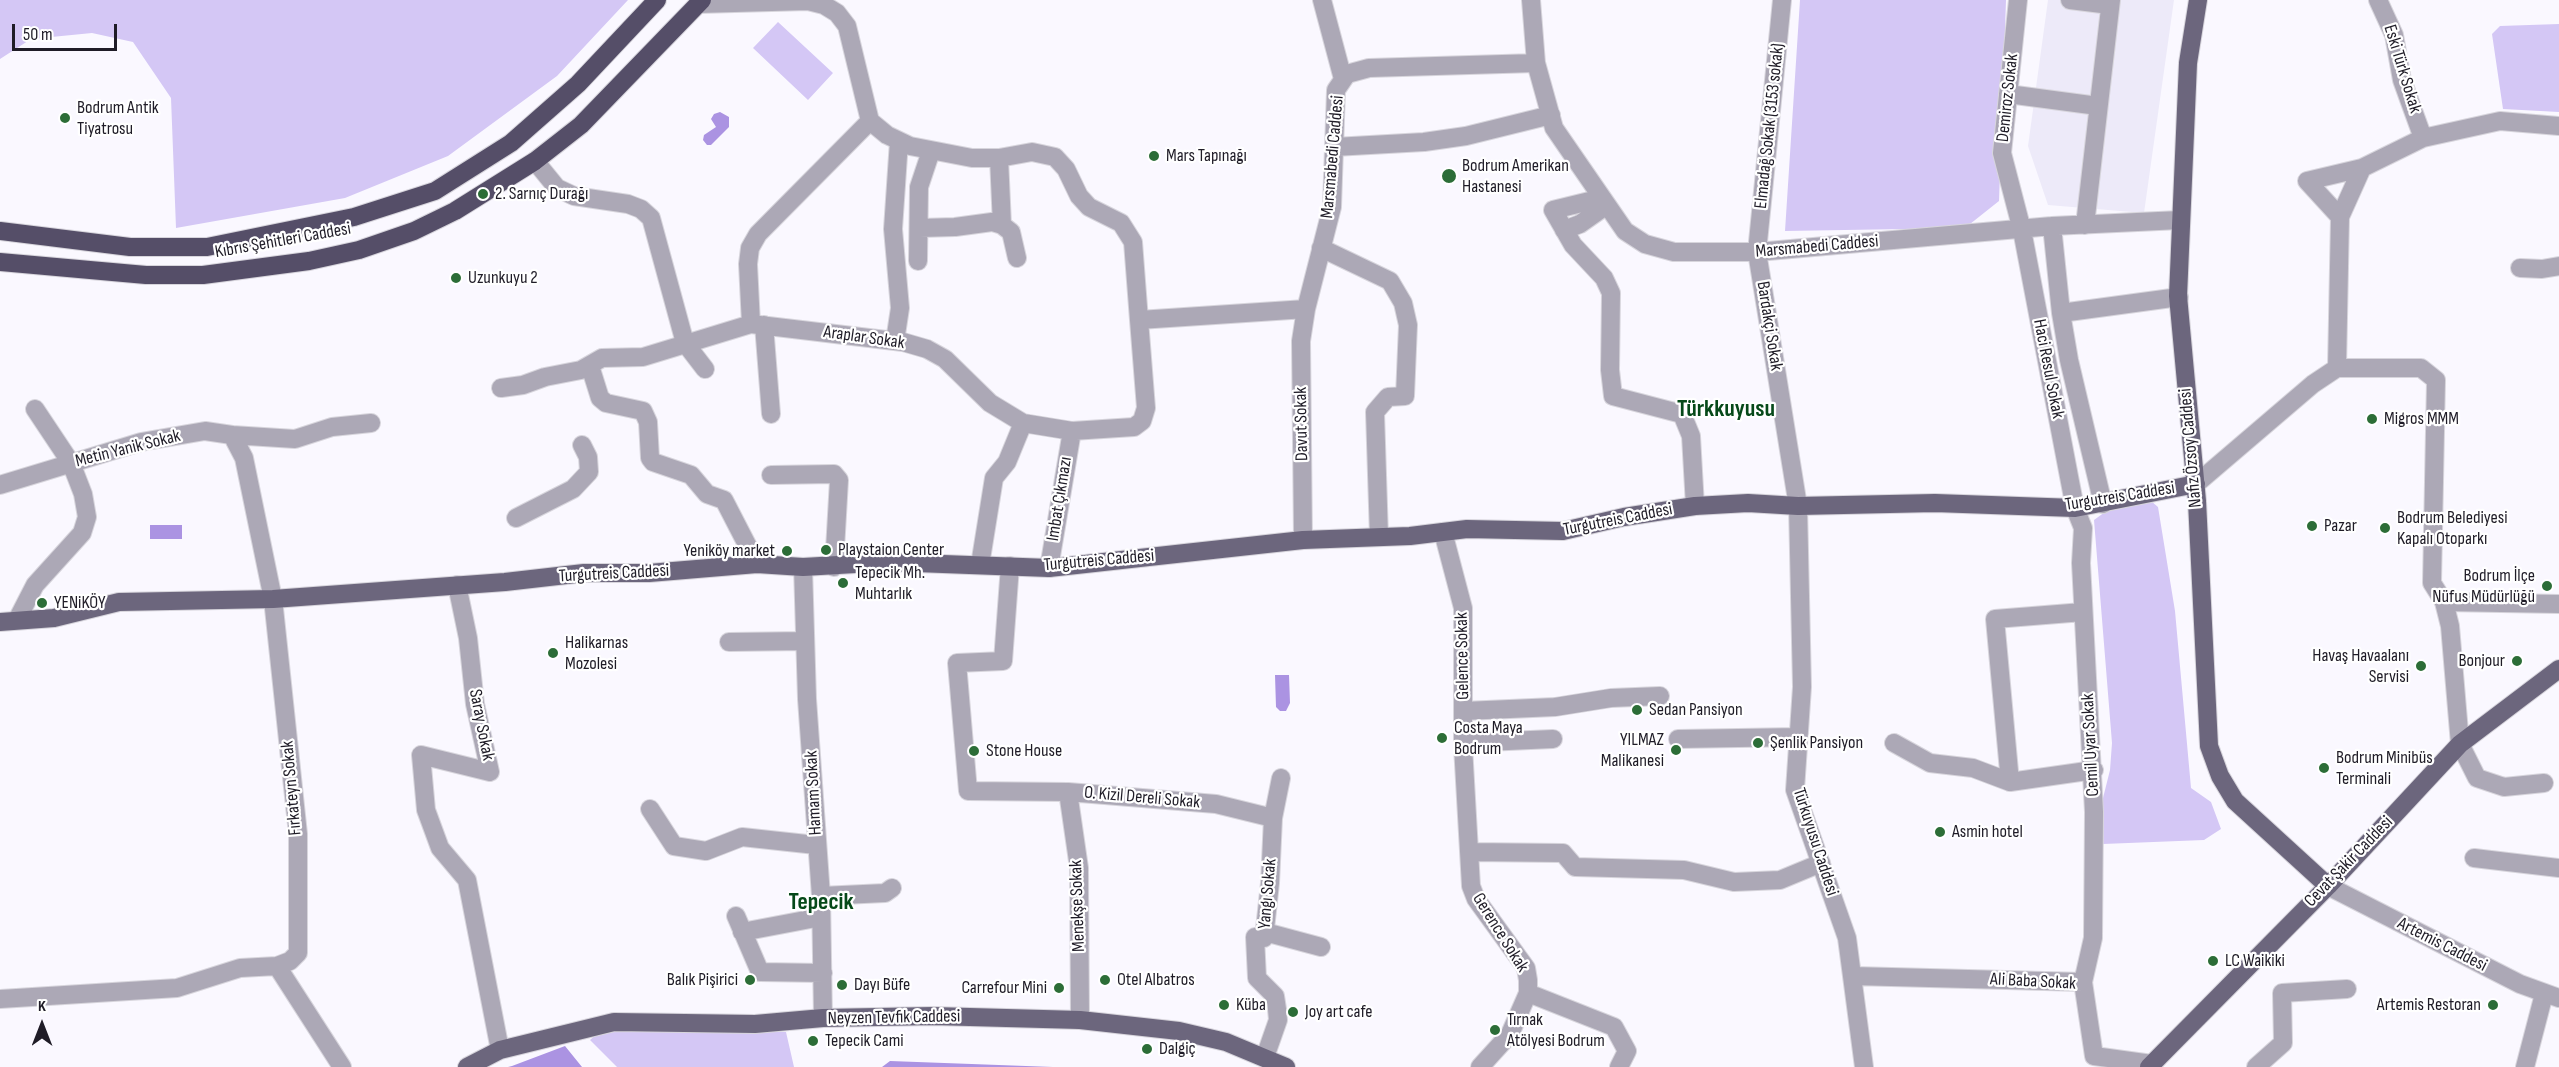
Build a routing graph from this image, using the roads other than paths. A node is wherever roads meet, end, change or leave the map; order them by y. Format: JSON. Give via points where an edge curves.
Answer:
{"nodes":[{"id":1,"x":657,"y":0,"type":"edge"},
{"id":2,"x":1322,"y":0,"type":"edge"},
{"id":3,"x":1531,"y":0,"type":"edge"},
{"id":4,"x":1782,"y":0,"type":"edge"},
{"id":5,"x":2018,"y":0,"type":"edge"},
{"id":6,"x":2070,"y":0,"type":"edge"},
{"id":7,"x":2198,"y":0,"type":"edge"},
{"id":8,"x":2378,"y":0,"type":"edge"},
{"id":9,"x":700,"y":2,"type":"edge"},
{"id":10,"x":2111,"y":3,"type":"edge"},
{"id":11,"x":1536,"y":63,"type":"junction"},
{"id":12,"x":1343,"y":80,"type":"junction"},
{"id":13,"x":2008,"y":94,"type":"junction"},
{"id":14,"x":2098,"y":106,"type":"junction"},
{"id":15,"x":1551,"y":115,"type":"junction"},
{"id":16,"x":870,"y":122,"type":"junction"},
{"id":17,"x":2559,"y":126,"type":"edge"},
{"id":18,"x":2423,"y":138,"type":"junction"},
{"id":19,"x":899,"y":141,"type":"junction"},
{"id":20,"x":1334,"y":147,"type":"junction"},
{"id":21,"x":931,"y":151,"type":"junction"},
{"id":22,"x":999,"y":158,"type":"junction"},
{"id":23,"x":535,"y":161,"type":"junction"},
{"id":24,"x":2362,"y":168,"type":"junction"},
{"id":25,"x":1605,"y":202,"type":"junction"},
{"id":26,"x":2340,"y":217,"type":"junction"},
{"id":27,"x":2180,"y":220,"type":"junction"},
{"id":28,"x":1002,"y":225,"type":"junction"},
{"id":29,"x":2085,"y":225,"type":"junction"},
{"id":30,"x":2052,"y":226,"type":"junction"},
{"id":31,"x":920,"y":228,"type":"junction"},
{"id":32,"x":2022,"y":230,"type":"junction"},
{"id":33,"x":0,"y":231,"type":"edge"},
{"id":34,"x":1321,"y":248,"type":"junction"},
{"id":35,"x":1757,"y":252,"type":"junction"},
{"id":36,"x":1017,"y":258,"type":"dead end"},
{"id":37,"x":918,"y":261,"type":"dead end"},
{"id":38,"x":0,"y":262,"type":"edge"},
{"id":39,"x":2559,"y":266,"type":"edge"},
{"id":40,"x":2520,"y":268,"type":"dead end"},
{"id":41,"x":2179,"y":297,"type":"junction"},
{"id":42,"x":1306,"y":309,"type":"junction"},
{"id":43,"x":2061,"y":314,"type":"junction"},
{"id":44,"x":1139,"y":320,"type":"junction"},
{"id":45,"x":758,"y":324,"type":"junction"},
{"id":46,"x":895,"y":341,"type":"junction"},
{"id":47,"x":685,"y":343,"type":"junction"},
{"id":48,"x":590,"y":366,"type":"junction"},
{"id":49,"x":2337,"y":368,"type":"junction"},
{"id":50,"x":705,"y":369,"type":"dead end"},
{"id":51,"x":501,"y":388,"type":"dead end"},
{"id":52,"x":35,"y":409,"type":"dead end"},
{"id":53,"x":771,"y":414,"type":"dead end"},
{"id":54,"x":371,"y":423,"type":"dead end"},
{"id":55,"x":1023,"y":423,"type":"junction"},
{"id":56,"x":1071,"y":431,"type":"junction"},
{"id":57,"x":232,"y":435,"type":"junction"},
{"id":58,"x":582,"y":445,"type":"dead end"},
{"id":59,"x":70,"y":463,"type":"junction"},
{"id":60,"x":771,"y":475,"type":"dead end"},
{"id":61,"x":2196,"y":484,"type":"junction"},
{"id":62,"x":0,"y":485,"type":"edge"},
{"id":63,"x":2103,"y":504,"type":"junction"},
{"id":64,"x":1695,"y":506,"type":"junction"},
{"id":65,"x":1798,"y":506,"type":"junction"},
{"id":66,"x":2074,"y":508,"type":"junction"},
{"id":67,"x":516,"y":518,"type":"dead end"},
{"id":68,"x":1443,"y":532,"type":"junction"},
{"id":69,"x":1379,"y":537,"type":"junction"},
{"id":70,"x":1303,"y":540,"type":"junction"},
{"id":71,"x":757,"y":564,"type":"junction"},
{"id":72,"x":980,"y":565,"type":"junction"},
{"id":73,"x":1010,"y":566,"type":"junction"},
{"id":74,"x":803,"y":567,"type":"junction"},
{"id":75,"x":834,"y":567,"type":"junction"},
{"id":76,"x":1049,"y":568,"type":"junction"},
{"id":77,"x":457,"y":585,"type":"junction"},
{"id":78,"x":273,"y":599,"type":"junction"},
{"id":79,"x":2444,"y":602,"type":"junction"},
{"id":80,"x":2559,"y":604,"type":"edge"},
{"id":81,"x":2083,"y":612,"type":"junction"},
{"id":82,"x":9,"y":621,"type":"edge"},
{"id":83,"x":805,"y":641,"type":"junction"},
{"id":84,"x":729,"y":642,"type":"dead end"},
{"id":85,"x":2559,"y":669,"type":"edge"},
{"id":86,"x":1660,"y":696,"type":"dead end"},
{"id":87,"x":1464,"y":711,"type":"junction"},
{"id":88,"x":1798,"y":737,"type":"junction"},
{"id":89,"x":1553,"y":739,"type":"dead end"},
{"id":90,"x":1678,"y":739,"type":"dead end"},
{"id":91,"x":1894,"y":742,"type":"dead end"},
{"id":92,"x":1463,"y":743,"type":"junction"},
{"id":93,"x":2460,"y":744,"type":"junction"},
{"id":94,"x":2094,"y":770,"type":"junction"},
{"id":95,"x":1281,"y":778,"type":"dead end"},
{"id":96,"x":2010,"y":782,"type":"junction"},
{"id":97,"x":2544,"y":783,"type":"dead end"},
{"id":98,"x":1068,"y":792,"type":"junction"},
{"id":99,"x":650,"y":809,"type":"dead end"},
{"id":100,"x":1273,"y":818,"type":"junction"},
{"id":101,"x":816,"y":845,"type":"junction"},
{"id":102,"x":1469,"y":852,"type":"junction"},
{"id":103,"x":2474,"y":858,"type":"dead end"},
{"id":104,"x":1821,"y":863,"type":"junction"},
{"id":105,"x":2559,"y":868,"type":"edge"},
{"id":106,"x":2328,"y":886,"type":"junction"},
{"id":107,"x":892,"y":888,"type":"dead end"},
{"id":108,"x":821,"y":896,"type":"junction"},
{"id":109,"x":821,"y":917,"type":"junction"},
{"id":110,"x":1264,"y":932,"type":"junction"},
{"id":111,"x":1321,"y":947,"type":"dead end"},
{"id":112,"x":277,"y":966,"type":"junction"},
{"id":113,"x":823,"y":973,"type":"junction"},
{"id":114,"x":1853,"y":976,"type":"junction"},
{"id":115,"x":2084,"y":982,"type":"junction"},
{"id":116,"x":2347,"y":989,"type":"dead end"},
{"id":117,"x":1528,"y":993,"type":"junction"},
{"id":118,"x":2552,"y":996,"type":"edge"},
{"id":119,"x":0,"y":999,"type":"edge"},
{"id":120,"x":823,"y":1018,"type":"junction"},
{"id":121,"x":1080,"y":1020,"type":"junction"},
{"id":122,"x":500,"y":1050,"type":"junction"},
{"id":123,"x":1265,"y":1058,"type":"junction"},
{"id":124,"x":2151,"y":1065,"type":"edge"},
{"id":125,"x":342,"y":1067,"type":"edge"},
{"id":126,"x":467,"y":1067,"type":"edge"},
{"id":127,"x":1286,"y":1067,"type":"edge"},
{"id":128,"x":1480,"y":1067,"type":"edge"},
{"id":129,"x":1619,"y":1067,"type":"edge"},
{"id":130,"x":1864,"y":1067,"type":"edge"},
{"id":131,"x":2256,"y":1067,"type":"edge"},
{"id":132,"x":2525,"y":1067,"type":"edge"}],
"edges":[{"from":1,"to":33,"type":"highway","name":"Kıbrıs Şehitleri Caddesi","via":[[578,84],[511,142],[435,191],[354,216],[207,247],[130,247]]},
{"from":2,"to":12,"type":"street"},
{"from":3,"to":11,"type":"street"},
{"from":4,"to":35,"type":"street","name":"Elmadağ Sokak (3153 sokak)"},
{"from":5,"to":13,"type":"street","name":"Demiroz Sokak"},
{"from":6,"to":10,"type":"street"},
{"from":7,"to":27,"type":"main road","name":"Nafiz Özsoy Caddesi","via":[[2188,63]]},
{"from":8,"to":18,"type":"street","name":"Eski Türk Sokak","via":[[2394,35],[2402,80]]},
{"from":9,"to":16,"type":"street","via":[[807,1],[837,13],[847,26]]},
{"from":9,"to":23,"type":"highway","name":"Kıbrıs Şehitleri Caddesi","via":[[581,125]]},
{"from":10,"to":14,"type":"street"},
{"from":11,"to":12,"type":"street","name":"Marsmabedi Caddesi","via":[[1369,68],[1347,74]]},
{"from":11,"to":15,"type":"street","name":"Marsmabedi Caddesi"},
{"from":12,"to":20,"type":"street","name":"Marsmabedi Caddesi","via":[[1336,90]]},
{"from":13,"to":14,"type":"street"},
{"from":13,"to":32,"type":"street","name":"Demiroz Sokak","via":[[2002,153]]},
{"from":14,"to":29,"type":"street"},
{"from":15,"to":20,"type":"street","via":[[1466,136]]},
{"from":15,"to":25,"type":"street","name":"Marsmabedi Caddesi","via":[[1554,128]]},
{"from":16,"to":19,"type":"street"},
{"from":16,"to":45,"type":"street","via":[[758,234],[750,248],[748,264]]},
{"from":17,"to":18,"type":"street","via":[[2500,121]]},
{"from":18,"to":24,"type":"street"},
{"from":19,"to":21,"type":"street"},
{"from":19,"to":46,"type":"street","via":[[893,229],[900,308]]},
{"from":20,"to":34,"type":"street","name":"Marsmabedi Caddesi","via":[[1332,207]]},
{"from":21,"to":22,"type":"street"},
{"from":21,"to":31,"type":"street","via":[[919,187]]},
{"from":22,"to":28,"type":"street"},
{"from":22,"to":44,"type":"street","via":[[1032,152],[1055,157],[1089,207],[1121,223],[1133,242]]},
{"from":23,"to":38,"type":"highway","name":"Kıbrıs Şehitleri Caddesi","via":[[455,211],[414,231],[359,250],[309,261],[203,275],[146,275]]},
{"from":23,"to":47,"type":"street","via":[[557,188],[574,196],[628,204],[651,218]]},
{"from":24,"to":26,"type":"street"},
{"from":24,"to":26,"type":"street","via":[[2307,181]]},
{"from":25,"to":35,"type":"street","name":"Marsmabedi Caddesi","via":[[1625,231],[1645,244],[1674,252]]},
{"from":25,"to":64,"type":"street","via":[[1580,224],[1564,230],[1604,278],[1611,293],[1613,396],[1682,414],[1691,436]]},
{"from":26,"to":49,"type":"street"},
{"from":27,"to":29,"type":"street","name":"Marsmabedi Caddesi"},
{"from":27,"to":41,"type":"main road","name":"Nafiz Özsoy Caddesi"},
{"from":28,"to":31,"type":"street","via":[[992,222]]},
{"from":28,"to":36,"type":"street","via":[[1011,232]]},
{"from":29,"to":30,"type":"street","name":"Marsmabedi Caddesi"},
{"from":30,"to":32,"type":"street","name":"Marsmabedi Caddesi"},
{"from":30,"to":43,"type":"street"},
{"from":31,"to":37,"type":"street"},
{"from":32,"to":35,"type":"street","name":"Marsmabedi Caddesi"},
{"from":32,"to":66,"type":"street","name":"Haci Resul Sokak"},
{"from":34,"to":42,"type":"street","name":"Marsmabedi Caddesi"},
{"from":34,"to":69,"type":"street","via":[[1390,281],[1403,303],[1408,325],[1405,396],[1388,397],[1375,412]]},
{"from":35,"to":65,"type":"street","name":"Bardakçi Sokak"},
{"from":39,"to":40,"type":"street"},
{"from":41,"to":43,"type":"street"},
{"from":41,"to":61,"type":"main road","name":"Nafiz Özsoy Caddesi"},
{"from":42,"to":44,"type":"street"},
{"from":42,"to":70,"type":"street","name":"Davut Sokak","via":[[1301,341]]},
{"from":43,"to":63,"type":"street"},
{"from":44,"to":56,"type":"street","name":"Araplar Sokak","via":[[1146,408],[1142,421],[1134,427]]},
{"from":45,"to":46,"type":"street","name":"Araplar Sokak"},
{"from":45,"to":47,"type":"street","name":"Araplar Sokak"},
{"from":45,"to":53,"type":"street"},
{"from":46,"to":55,"type":"street","name":"Araplar Sokak","via":[[927,349],[945,359],[990,403]]},
{"from":47,"to":48,"type":"street","name":"Araplar Sokak","via":[[643,357],[602,358]]},
{"from":47,"to":50,"type":"street"},
{"from":48,"to":51,"type":"street","name":"Araplar Sokak"},
{"from":48,"to":71,"type":"street","via":[[600,398],[643,411],[653,462],[691,475],[707,494],[724,500]]},
{"from":49,"to":61,"type":"street"},
{"from":49,"to":79,"type":"street","via":[[2421,368],[2436,380],[2432,583]]},
{"from":52,"to":59,"type":"street"},
{"from":54,"to":57,"type":"street","name":"Metin Yanik Sokak","via":[[332,427],[295,439]]},
{"from":55,"to":56,"type":"street","name":"Araplar Sokak"},
{"from":55,"to":72,"type":"street","via":[[1007,462],[994,478]]},
{"from":56,"to":76,"type":"street","name":"Imbat Çıkmazı"},
{"from":57,"to":59,"type":"street","name":"Metin Yanik Sokak","via":[[205,431],[141,442]]},
{"from":57,"to":78,"type":"street","via":[[244,458]]},
{"from":58,"to":67,"type":"street","via":[[589,472],[573,489]]},
{"from":59,"to":62,"type":"street","name":"Metin Yanik Sokak"},
{"from":59,"to":82,"type":"street","via":[[83,494],[87,517],[82,533]]},
{"from":60,"to":75,"type":"street","via":[[834,474],[840,480]]},
{"from":61,"to":63,"type":"main road","name":"Turgutreis Caddesi"},
{"from":61,"to":106,"type":"main road","name":"Nafiz Özsoy Caddesi","via":[[2209,746],[2235,801]]},
{"from":63,"to":66,"type":"main road","name":"Turgutreis Caddesi"},
{"from":64,"to":65,"type":"main road","name":"Turgutreis Caddesi"},
{"from":64,"to":68,"type":"main road","name":"Turgutreis Caddesi","via":[[1563,531]]},
{"from":65,"to":66,"type":"main road","name":"Turgutreis Caddesi","via":[[1935,503]]},
{"from":65,"to":88,"type":"street","name":"Türkuyusu Caddesi","via":[[1802,687]]},
{"from":66,"to":81,"type":"street","name":"Cemil Uyar Sokak","via":[[2083,528]]},
{"from":68,"to":69,"type":"main road","name":"Turgutreis Caddesi"},
{"from":68,"to":87,"type":"street","name":"Gelence Sokak","via":[[1463,608]]},
{"from":69,"to":70,"type":"main road","name":"Turgutreis Caddesi"},
{"from":70,"to":76,"type":"main road","name":"Turgutreis Caddesi"},
{"from":71,"to":74,"type":"main road","name":"Turgutreis Caddesi"},
{"from":71,"to":77,"type":"main road","name":"Turgutreis Caddesi","via":[[649,573],[584,573]]},
{"from":72,"to":73,"type":"main road","name":"Turgutreis Caddesi"},
{"from":72,"to":75,"type":"main road","name":"Turgutreis Caddesi","via":[[890,562]]},
{"from":73,"to":76,"type":"main road","name":"Turgutreis Caddesi"},
{"from":73,"to":98,"type":"street","name":"O. Kizil Dereli Sokak","via":[[1004,661],[957,663],[968,790]]},
{"from":74,"to":75,"type":"main road","name":"Turgutreis Caddesi"},
{"from":74,"to":83,"type":"street","name":"Hamam Sokak"},
{"from":77,"to":78,"type":"main road","name":"Turgutreis Caddesi"},
{"from":77,"to":122,"type":"street","name":"Saray Sokak","via":[[490,772],[421,755],[426,810],[440,848],[467,880]]},
{"from":78,"to":82,"type":"main road","name":"Turgutreis Caddesi","via":[[119,602],[54,618]]},
{"from":78,"to":112,"type":"street","name":"Fırkateyn Sokak","via":[[298,834],[298,953]]},
{"from":79,"to":80,"type":"street"},
{"from":79,"to":93,"type":"street","via":[[2455,666]]},
{"from":81,"to":94,"type":"street","name":"Cemil Uyar Sokak"},
{"from":81,"to":96,"type":"street","via":[[1995,619]]},
{"from":83,"to":84,"type":"street"},
{"from":83,"to":101,"type":"street","name":"Hamam Sokak"},
{"from":85,"to":93,"type":"main road","name":"Cevat Şakir Caddesi"},
{"from":86,"to":87,"type":"street"},
{"from":87,"to":92,"type":"street","name":"Gerence Sokak"},
{"from":88,"to":90,"type":"street"},
{"from":88,"to":104,"type":"street","name":"Türkuyusu Caddesi","via":[[1795,790]]},
{"from":89,"to":92,"type":"street"},
{"from":91,"to":96,"type":"street","via":[[1930,763],[1973,768]]},
{"from":92,"to":102,"type":"street","name":"Gerence Sokak"},
{"from":93,"to":97,"type":"street","via":[[2477,778],[2504,787]]},
{"from":93,"to":106,"type":"main road","name":"Cevat Şakir Caddesi"},
{"from":94,"to":96,"type":"street"},
{"from":94,"to":115,"type":"street","name":"Cemil Uyar Sokak","via":[[2093,938]]},
{"from":95,"to":100,"type":"street"},
{"from":98,"to":100,"type":"street","name":"O. Kizil Dereli Sokak","via":[[1216,804]]},
{"from":98,"to":121,"type":"street","name":"Menekşe Sokak","via":[[1079,868]]},
{"from":99,"to":101,"type":"street","via":[[674,846],[706,851],[742,837]]},
{"from":100,"to":110,"type":"street","name":"Yangı Sokak"},
{"from":101,"to":108,"type":"street","name":"Hamam Sokak"},
{"from":102,"to":104,"type":"street","via":[[1563,853],[1575,867],[1684,870],[1734,882],[1780,880]]},
{"from":102,"to":117,"type":"street","name":"Gerence Sokak","via":[[1471,886],[1476,899],[1526,968]]},
{"from":103,"to":105,"type":"street"},
{"from":104,"to":114,"type":"street","name":"Türkuyusu Caddesi","via":[[1847,938]]},
{"from":106,"to":118,"type":"street","name":"Artemis Caddesi"},
{"from":106,"to":124,"type":"main road","name":"Cevat Şakir Caddesi"},
{"from":107,"to":108,"type":"street","via":[[885,893]]},
{"from":108,"to":109,"type":"street","name":"Hamam Sokak"},
{"from":109,"to":113,"type":"street","name":"Hamam Sokak"},
{"from":109,"to":113,"type":"street","via":[[739,924],[760,972]]},
{"from":110,"to":111,"type":"street"},
{"from":110,"to":123,"type":"street","name":"Yangı Sokak","via":[[1264,939],[1255,937],[1257,978],[1275,996],[1278,1020]]},
{"from":112,"to":119,"type":"street","via":[[240,968],[177,988]]},
{"from":112,"to":125,"type":"street"},
{"from":113,"to":120,"type":"street","name":"Hamam Sokak"},
{"from":114,"to":115,"type":"street","name":"Ali Baba Sokak"},
{"from":114,"to":130,"type":"street","name":"Türkuyusu Caddesi"},
{"from":115,"to":124,"type":"street","name":"Ali Baba Sokak","via":[[2094,1056]]},
{"from":116,"to":131,"type":"street","via":[[2282,993],[2283,1043]]},
{"from":117,"to":128,"type":"street","name":"Gerence Sokak","via":[[1510,1034]]},
{"from":117,"to":129,"type":"street","via":[[1614,1027],[1627,1051]]},
{"from":118,"to":132,"type":"street"},
{"from":120,"to":121,"type":"main road","name":"Neyzen Tevfik Caddesi"},
{"from":120,"to":122,"type":"main road","name":"Neyzen Tevfik Caddesi","via":[[755,1024],[614,1022]]},
{"from":121,"to":123,"type":"main road","name":"Neyzen Tevfik Caddesi","via":[[1179,1031],[1226,1042]]},
{"from":122,"to":126,"type":"main road","name":"Neyzen Tevfik Caddesi"},
{"from":123,"to":127,"type":"main road","name":"Neyzen Tevfik Caddesi"}]}
